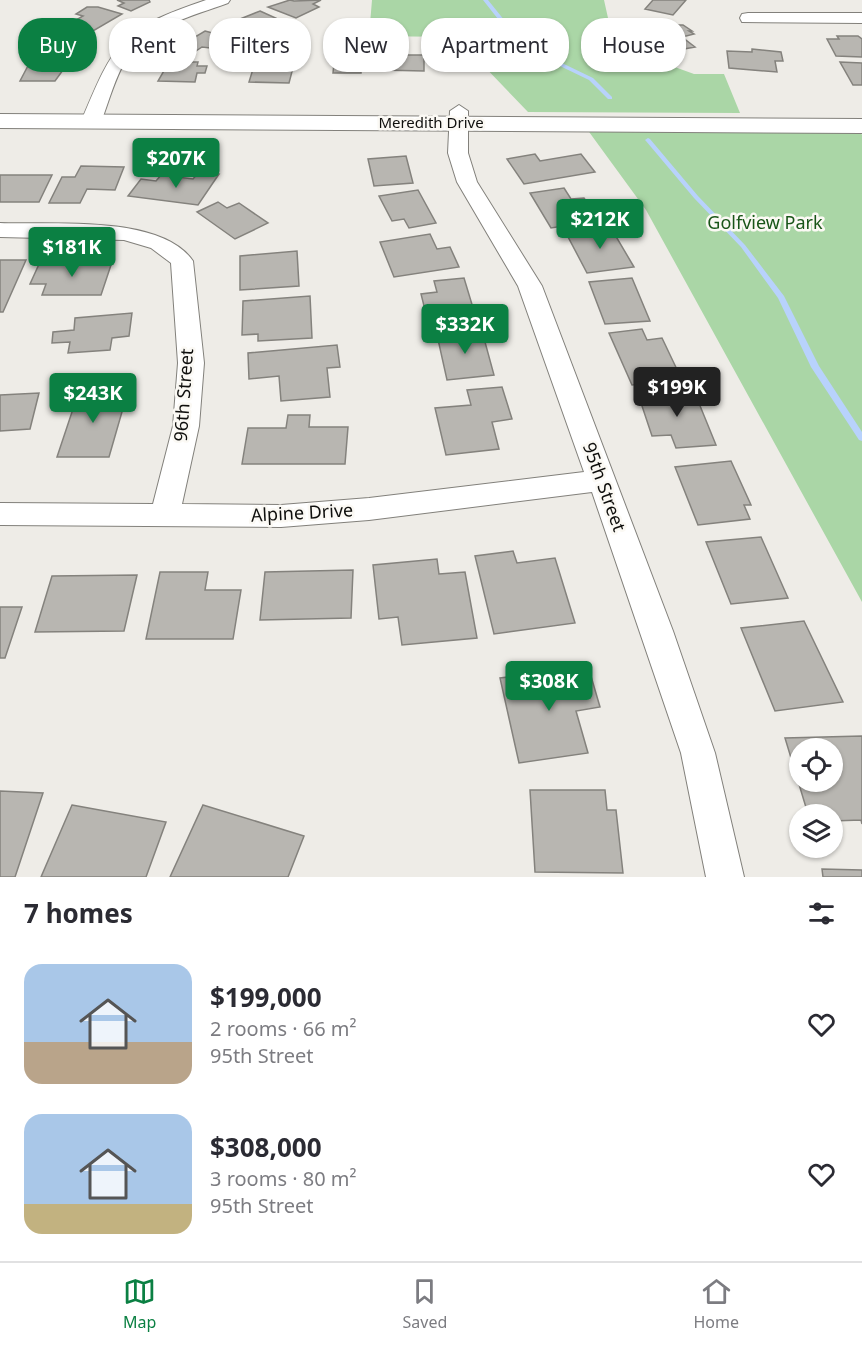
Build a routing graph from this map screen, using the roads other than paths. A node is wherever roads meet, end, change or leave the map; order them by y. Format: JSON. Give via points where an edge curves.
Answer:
{"nodes":[{"id":1,"x":222,"y":0,"type":"edge"},
{"id":2,"x":748,"y":18,"type":"dead end"},
{"id":3,"x":862,"y":18,"type":"edge"},
{"id":4,"x":0,"y":110,"type":"edge"},
{"id":5,"x":862,"y":114,"type":"edge"},
{"id":6,"x":93,"y":116,"type":"junction"},
{"id":7,"x":459,"y":117,"type":"junction"},
{"id":8,"x":0,"y":121,"type":"edge"},
{"id":9,"x":862,"y":126,"type":"edge"},
{"id":10,"x":0,"y":230,"type":"edge"},
{"id":11,"x":602,"y":480,"type":"junction"},
{"id":12,"x":0,"y":514,"type":"edge"},
{"id":13,"x":165,"y":516,"type":"junction"},
{"id":14,"x":725,"y":877,"type":"edge"}],
"edges":[{"from":1,"to":6,"type":"street","via":[[160,24],[132,42],[116,63]]},
{"from":2,"to":3,"type":"street"},
{"from":4,"to":6,"type":"main road","name":"Meredith Drive"},
{"from":5,"to":7,"type":"main road","name":"Meredith Drive"},
{"from":6,"to":7,"type":"main road","name":"Meredith Drive"},
{"from":6,"to":8,"type":"main road","name":"Meredith Drive"},
{"from":7,"to":9,"type":"main road","name":"Meredith Drive"},
{"from":7,"to":11,"type":"street","name":"95th Street","via":[[458,153],[467,182],[530,286]]},
{"from":10,"to":13,"type":"street","name":"96th Street","via":[[125,233],[159,243],[182,261],[190,363],[186,426]]},
{"from":11,"to":13,"type":"street","name":"Alpine Drive","via":[[369,509],[281,516]]},
{"from":11,"to":14,"type":"street","name":"95th Street","via":[[699,753]]},
{"from":12,"to":13,"type":"street","name":"Alpine Drive"}]}
